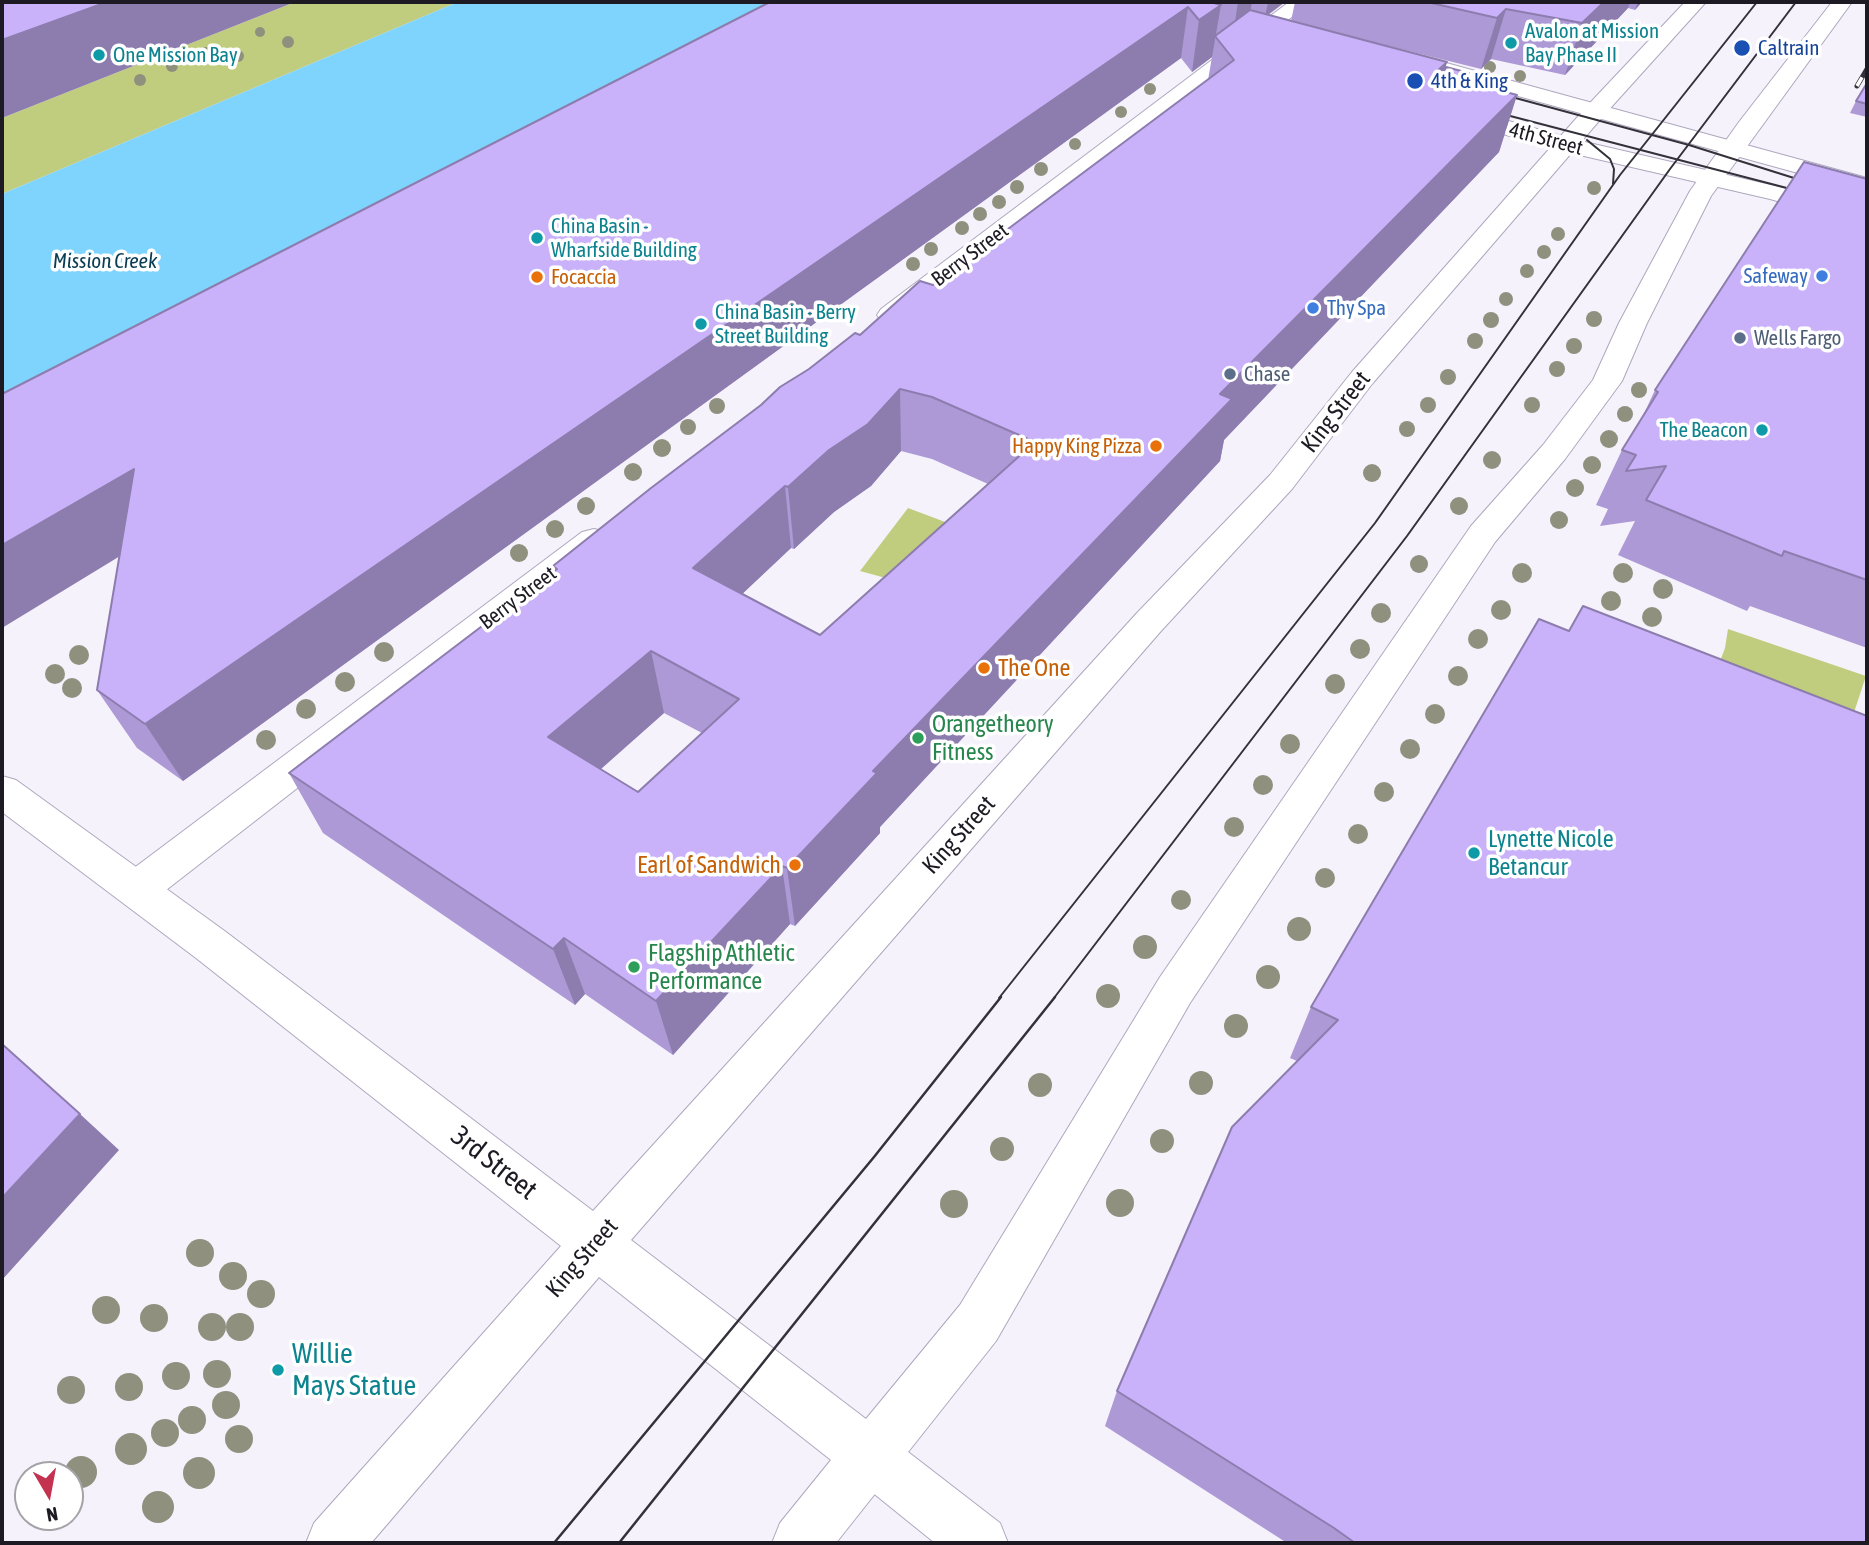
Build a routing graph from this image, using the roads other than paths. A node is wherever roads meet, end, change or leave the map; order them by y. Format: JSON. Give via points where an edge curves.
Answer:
{"nodes":[{"id":1,"x":1301,"y":2,"type":"edge"},
{"id":2,"x":1696,"y":2,"type":"edge"},
{"id":3,"x":1842,"y":2,"type":"edge"},
{"id":4,"x":1242,"y":19,"type":"edge"},
{"id":5,"x":1270,"y":26,"type":"junction"},
{"id":6,"x":1295,"y":31,"type":"edge"},
{"id":7,"x":1209,"y":44,"type":"edge"},
{"id":8,"x":1249,"y":56,"type":"junction"},
{"id":9,"x":1396,"y":56,"type":"edge"},
{"id":10,"x":1437,"y":108,"type":"edge"},
{"id":11,"x":1597,"y":109,"type":"junction"},
{"id":12,"x":1566,"y":145,"type":"junction"},
{"id":13,"x":1722,"y":163,"type":"junction"},
{"id":14,"x":1867,"y":185,"type":"edge"},
{"id":15,"x":1867,"y":218,"type":"edge"},
{"id":16,"x":869,"y":332,"type":"edge"},
{"id":17,"x":614,"y":525,"type":"edge"},
{"id":18,"x":2,"y":790,"type":"edge"},
{"id":19,"x":137,"y":889,"type":"junction"},
{"id":20,"x":596,"y":1241,"type":"junction"},
{"id":21,"x":871,"y":1457,"type":"junction"},
{"id":22,"x":334,"y":1543,"type":"edge"},
{"id":23,"x":800,"y":1543,"type":"edge"},
{"id":24,"x":980,"y":1543,"type":"edge"}],
"edges":[{"from":1,"to":5,"type":"main road","name":"Berry Street"},
{"from":2,"to":11,"type":"main road","name":"King Street"},
{"from":3,"to":13,"type":"main road"},
{"from":4,"to":5,"type":"main road"},
{"from":5,"to":6,"type":"main road"},
{"from":5,"to":8,"type":"main road","name":"Berry Street"},
{"from":7,"to":8,"type":"main road"},
{"from":8,"to":16,"type":"main road","name":"Berry Street"},
{"from":9,"to":11,"type":"main road","name":"4th Street"},
{"from":10,"to":12,"type":"main road","name":"4th Street"},
{"from":11,"to":12,"type":"main road","name":"King Street"},
{"from":11,"to":13,"type":"main road","name":"4th Street"},
{"from":12,"to":13,"type":"main road","name":"4th Street"},
{"from":12,"to":20,"type":"main road","name":"King Street","via":[[1362,379],[1281,482],[1149,622]]},
{"from":13,"to":14,"type":"main road","name":"4th Street"},
{"from":13,"to":15,"type":"main road","name":"4th Street"},
{"from":13,"to":21,"type":"main road","via":[[1633,323],[1607,381],[1554,452],[1483,534],[1175,990],[978,1323]]},
{"from":17,"to":19,"type":"main road","name":"Berry Street"},
{"from":18,"to":19,"type":"main road","name":"3rd Street"},
{"from":19,"to":20,"type":"main road","name":"3rd Street"},
{"from":20,"to":21,"type":"main road","name":"3rd Street"},
{"from":20,"to":22,"type":"main road","name":"King Street"},
{"from":21,"to":23,"type":"main road"},
{"from":21,"to":24,"type":"main road","name":"3rd Street"}]}
